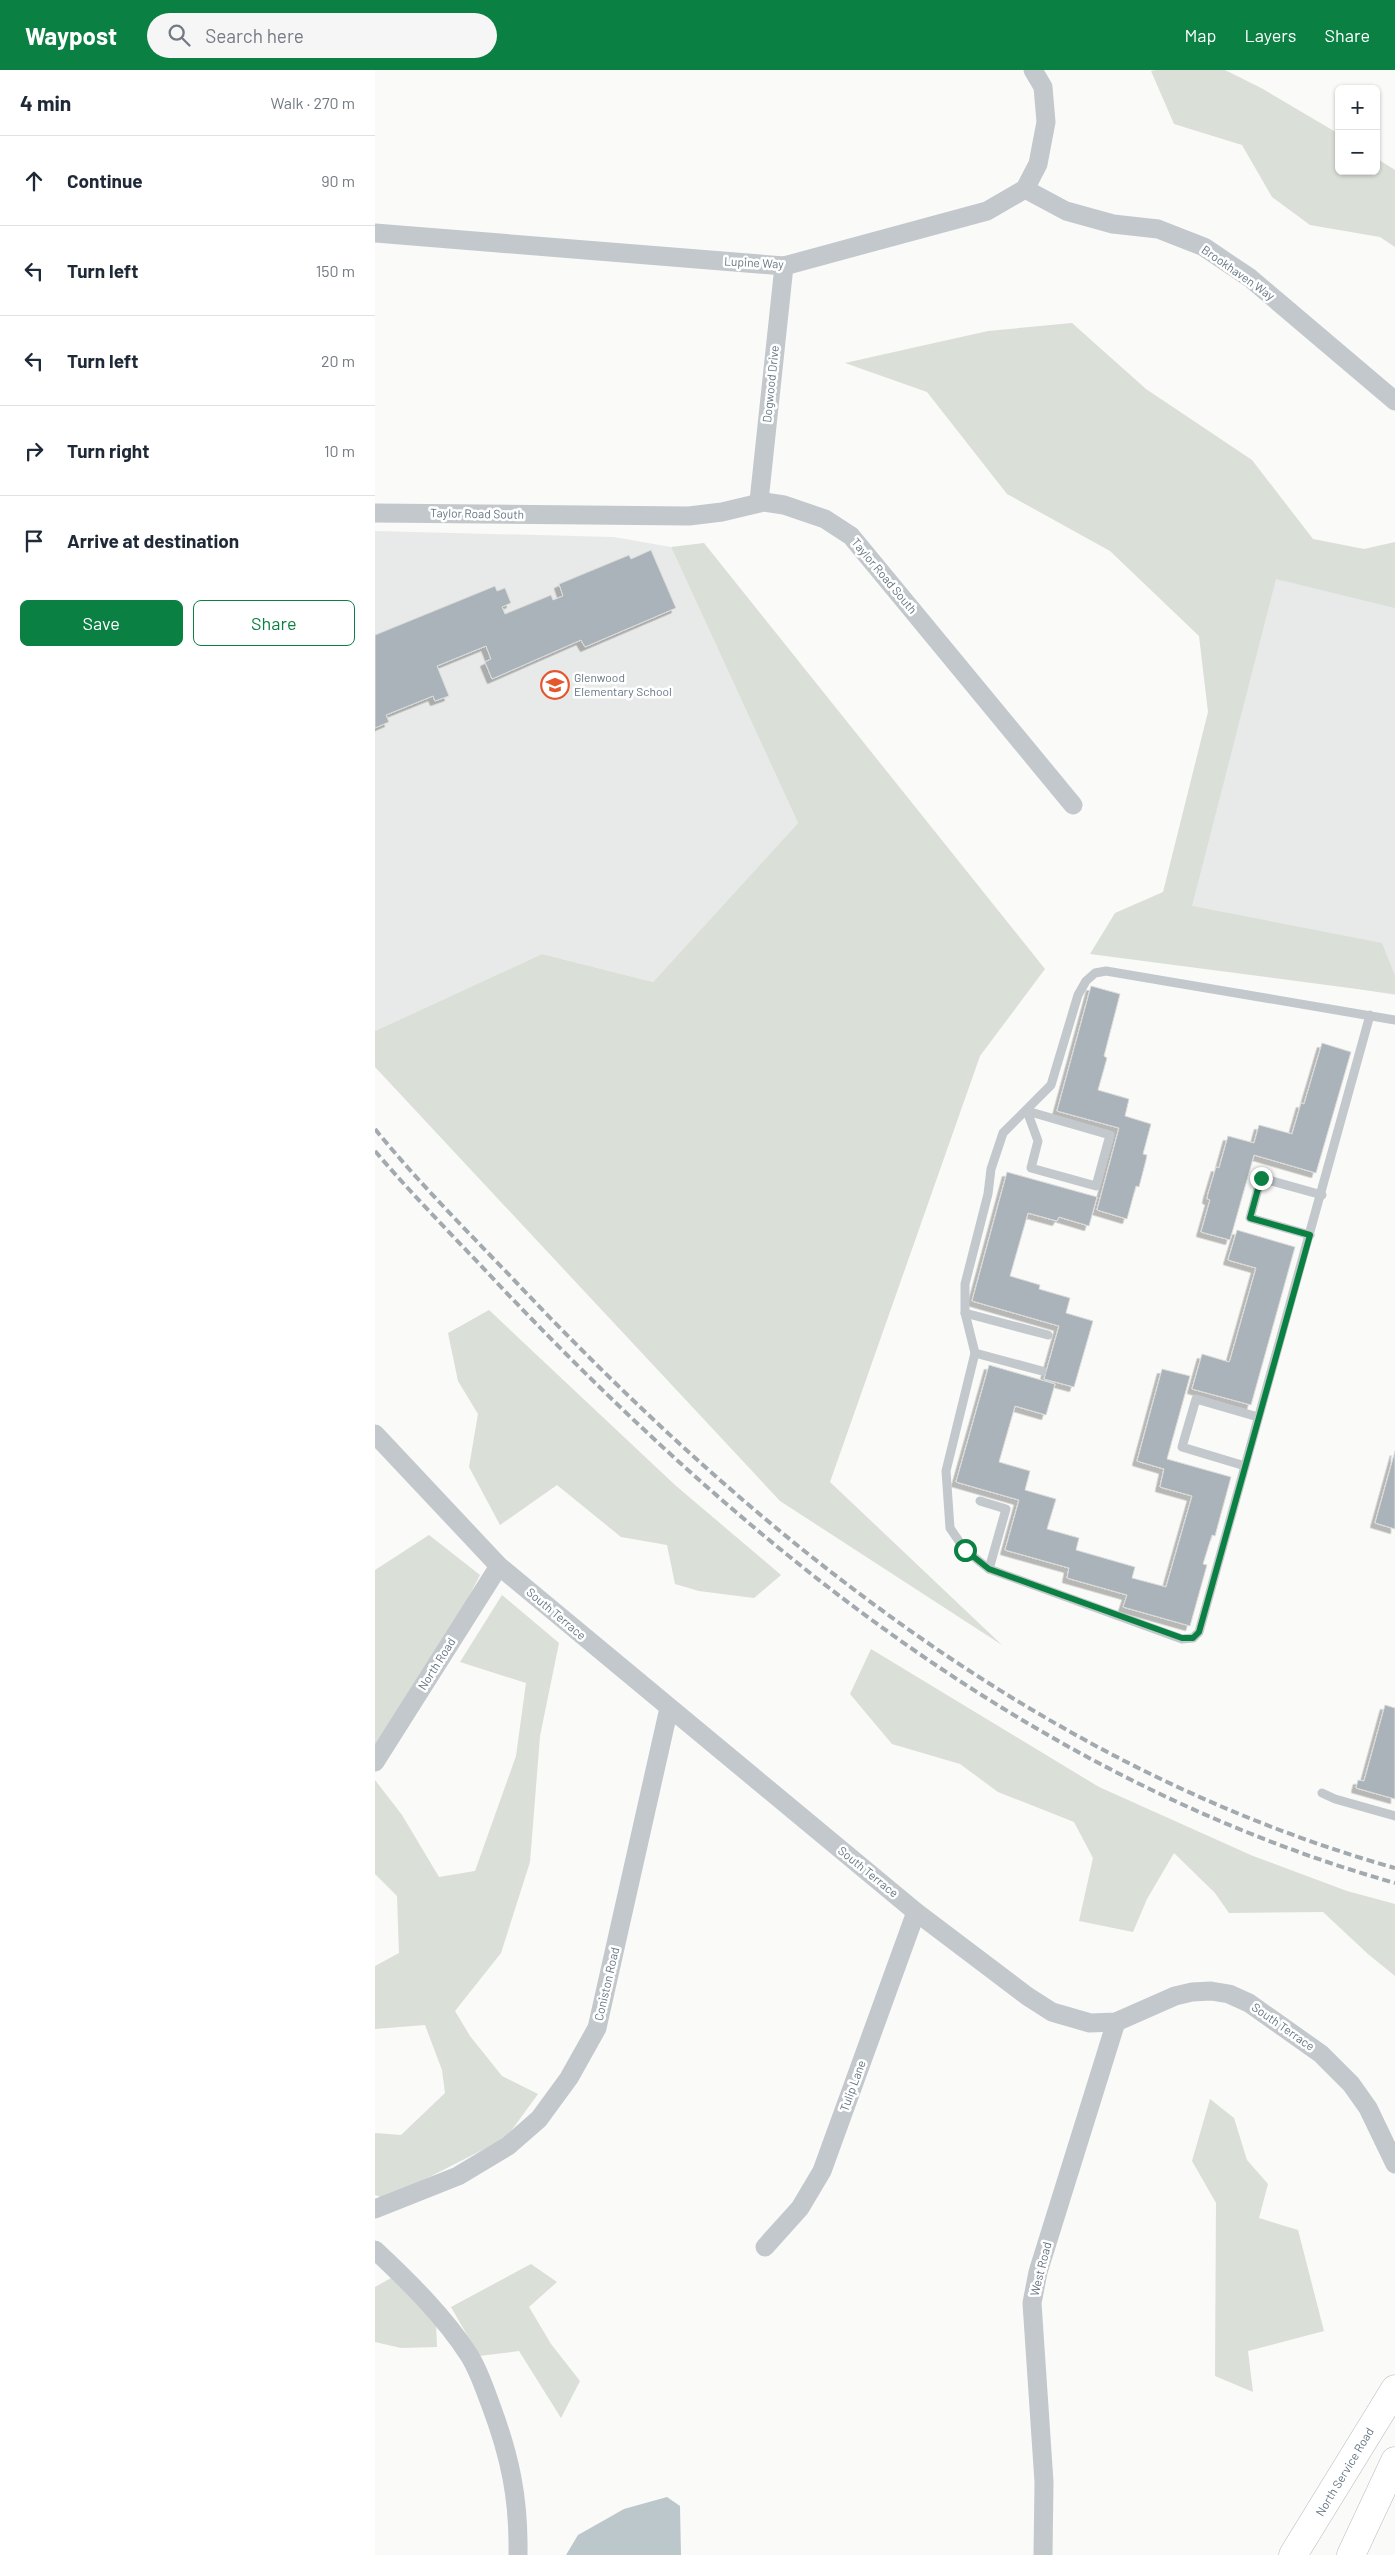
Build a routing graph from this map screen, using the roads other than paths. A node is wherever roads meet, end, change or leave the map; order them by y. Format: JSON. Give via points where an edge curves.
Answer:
{"nodes":[{"id":1,"x":1033,"y":70,"type":"edge"},
{"id":2,"x":1025,"y":189,"type":"junction"},
{"id":3,"x":375,"y":233,"type":"edge"},
{"id":4,"x":784,"y":266,"type":"junction"},
{"id":5,"x":1395,"y":401,"type":"edge"},
{"id":6,"x":759,"y":501,"type":"junction"},
{"id":7,"x":375,"y":513,"type":"edge"},
{"id":8,"x":1073,"y":805,"type":"dead end"},
{"id":9,"x":1369,"y":1015,"type":"junction"},
{"id":10,"x":1395,"y":1020,"type":"edge"},
{"id":11,"x":1027,"y":1111,"type":"junction"},
{"id":12,"x":1322,"y":1195,"type":"junction"},
{"id":13,"x":1310,"y":1235,"type":"junction"},
{"id":14,"x":965,"y":1312,"type":"junction"},
{"id":15,"x":1048,"y":1335,"type":"dead end"},
{"id":16,"x":975,"y":1353,"type":"junction"},
{"id":17,"x":1042,"y":1371,"type":"dead end"},
{"id":18,"x":1258,"y":1418,"type":"junction"},
{"id":19,"x":375,"y":1434,"type":"edge"},
{"id":20,"x":1245,"y":1466,"type":"junction"},
{"id":21,"x":981,"y":1502,"type":"dead end"},
{"id":22,"x":499,"y":1566,"type":"junction"},
{"id":23,"x":989,"y":1569,"type":"junction"},
{"id":24,"x":669,"y":1708,"type":"junction"},
{"id":25,"x":375,"y":1762,"type":"edge"},
{"id":26,"x":1322,"y":1793,"type":"dead end"},
{"id":27,"x":1395,"y":1816,"type":"edge"},
{"id":28,"x":916,"y":1912,"type":"junction"},
{"id":29,"x":1116,"y":2022,"type":"junction"},
{"id":30,"x":1395,"y":2164,"type":"edge"},
{"id":31,"x":375,"y":2209,"type":"edge"},
{"id":32,"x":765,"y":2247,"type":"dead end"},
{"id":33,"x":375,"y":2250,"type":"edge"},
{"id":34,"x":1395,"y":2389,"type":"edge"},
{"id":35,"x":1395,"y":2461,"type":"edge"},
{"id":36,"x":518,"y":2555,"type":"edge"},
{"id":37,"x":1043,"y":2555,"type":"edge"},
{"id":38,"x":1293,"y":2555,"type":"edge"},
{"id":39,"x":1351,"y":2555,"type":"edge"}],
"edges":[{"from":1,"to":2,"type":"street","via":[[1043,87],[1046,122],[1038,164]]},
{"from":2,"to":4,"type":"street","name":"Lupine Way","via":[[987,211]]},
{"from":2,"to":5,"type":"street","name":"Brookhaven Way","via":[[1066,211],[1113,224],[1158,229],[1204,247],[1250,278]]},
{"from":3,"to":4,"type":"street","name":"Lupine Way"},
{"from":4,"to":6,"type":"street","name":"Dogwood Drive"},
{"from":6,"to":7,"type":"street","name":"Taylor Road South","via":[[722,512],[689,516]]},
{"from":6,"to":8,"type":"street","name":"Taylor Road South","via":[[784,504],[825,519],[851,536]]},
{"from":9,"to":10,"type":"lane"},
{"from":9,"to":11,"type":"lane","via":[[1106,971],[1095,973],[1078,995],[1051,1085]]},
{"from":9,"to":12,"type":"lane"},
{"from":11,"to":11,"type":"lane","via":[[1110,1135],[1096,1186],[1031,1168],[1038,1141]]},
{"from":11,"to":14,"type":"lane","via":[[1003,1132],[991,1169],[988,1194],[965,1284]]},
{"from":12,"to":13,"type":"lane"},
{"from":12,"to":13,"type":"lane","via":[[1261,1178],[1250,1218]]},
{"from":13,"to":18,"type":"lane"},
{"from":14,"to":15,"type":"lane"},
{"from":14,"to":16,"type":"lane"},
{"from":16,"to":17,"type":"lane"},
{"from":16,"to":23,"type":"lane","via":[[946,1471],[950,1528],[965,1550]]},
{"from":18,"to":20,"type":"lane"},
{"from":18,"to":20,"type":"lane","via":[[1196,1399],[1182,1447]]},
{"from":19,"to":22,"type":"street","name":"South Terrace"},
{"from":20,"to":23,"type":"lane","via":[[1199,1632],[1193,1638],[1182,1638]]},
{"from":21,"to":23,"type":"lane","via":[[1006,1509]]},
{"from":22,"to":24,"type":"street","name":"South Terrace"},
{"from":22,"to":25,"type":"street","name":"North Road"},
{"from":24,"to":28,"type":"street","name":"South Terrace"},
{"from":24,"to":31,"type":"street","name":"Coniston Road","via":[[597,2028],[569,2078],[539,2119],[508,2146],[459,2176]]},
{"from":26,"to":27,"type":"lane"},
{"from":28,"to":29,"type":"street","name":"South Terrace","via":[[1052,2012],[1091,2023]]},
{"from":28,"to":32,"type":"street","name":"Tulip Lane","via":[[822,2171],[800,2208]]},
{"from":29,"to":30,"type":"street","name":"South Terrace","via":[[1175,1996],[1192,1992],[1229,1994],[1249,2002],[1321,2054],[1351,2084],[1368,2108]]},
{"from":29,"to":37,"type":"street","name":"West Road","via":[[1038,2272],[1032,2303],[1044,2482]]},
{"from":33,"to":36,"type":"street","via":[[449,2328],[485,2387],[514,2477],[519,2525]]},
{"from":34,"to":38,"type":"main road","name":"North Service Road"},
{"from":35,"to":39,"type":"main road"}]}
